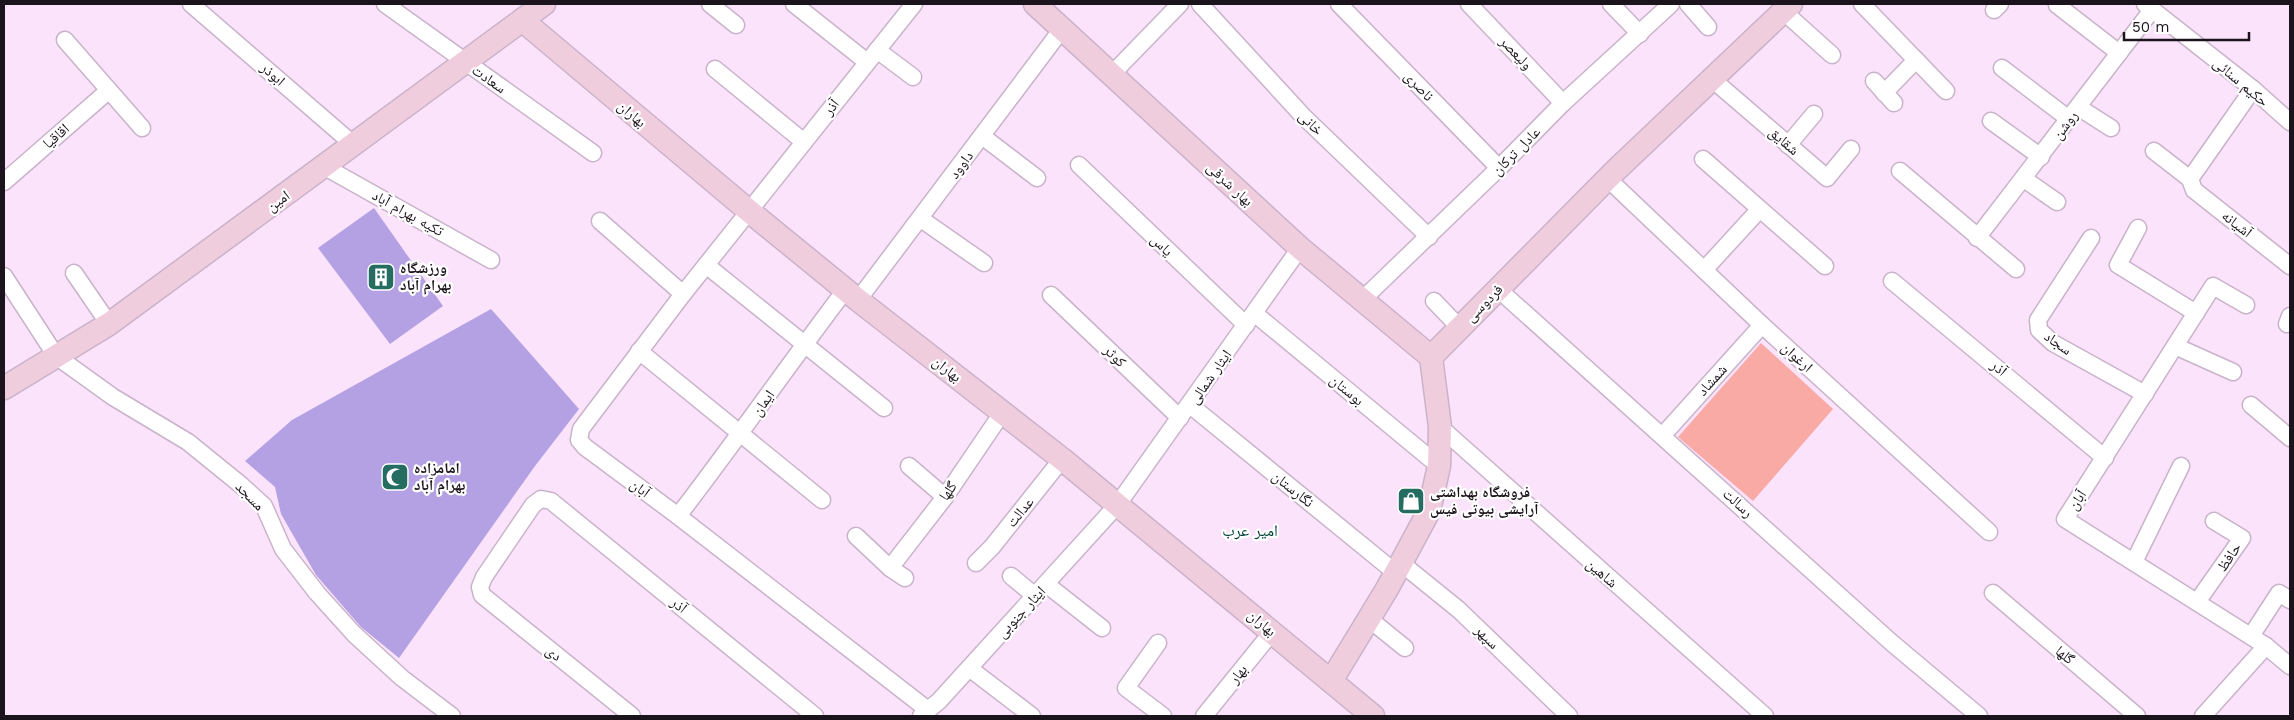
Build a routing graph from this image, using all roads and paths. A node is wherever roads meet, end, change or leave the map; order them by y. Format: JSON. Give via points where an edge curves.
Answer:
{"nodes":[{"id":1,"x":191,"y":4,"type":"edge"},
{"id":2,"x":385,"y":4,"type":"edge"},
{"id":3,"x":544,"y":4,"type":"edge"},
{"id":4,"x":710,"y":4,"type":"edge"},
{"id":5,"x":794,"y":4,"type":"edge"},
{"id":6,"x":914,"y":4,"type":"edge"},
{"id":7,"x":1035,"y":4,"type":"edge"},
{"id":8,"x":1200,"y":4,"type":"edge"},
{"id":9,"x":1339,"y":4,"type":"edge"},
{"id":10,"x":1469,"y":4,"type":"edge"},
{"id":11,"x":1611,"y":4,"type":"edge"},
{"id":12,"x":1671,"y":4,"type":"edge"},
{"id":13,"x":1688,"y":4,"type":"edge"},
{"id":14,"x":1862,"y":4,"type":"edge"},
{"id":15,"x":1177,"y":5,"type":"edge"},
{"id":16,"x":2057,"y":5,"type":"edge"},
{"id":17,"x":1787,"y":7,"type":"edge"},
{"id":18,"x":2149,"y":7,"type":"edge"},
{"id":19,"x":522,"y":20,"type":"junction"},
{"id":20,"x":736,"y":25,"type":"dead end"},
{"id":21,"x":1708,"y":27,"type":"dead end"},
{"id":22,"x":1062,"y":29,"type":"junction"},
{"id":23,"x":1640,"y":34,"type":"junction"},
{"id":24,"x":65,"y":40,"type":"dead end"},
{"id":25,"x":2119,"y":53,"type":"junction"},
{"id":26,"x":1832,"y":55,"type":"dead end"},
{"id":27,"x":872,"y":56,"type":"junction"},
{"id":28,"x":1916,"y":60,"type":"junction"},
{"id":29,"x":466,"y":63,"type":"junction"},
{"id":30,"x":2002,"y":68,"type":"dead end"},
{"id":31,"x":715,"y":69,"type":"dead end"},
{"id":32,"x":1112,"y":74,"type":"junction"},
{"id":33,"x":913,"y":77,"type":"dead end"},
{"id":34,"x":1712,"y":79,"type":"junction"},
{"id":35,"x":2253,"y":89,"type":"junction"},
{"id":36,"x":108,"y":91,"type":"junction"},
{"id":37,"x":1946,"y":91,"type":"dead end"},
{"id":38,"x":1884,"y":92,"type":"dead end"},
{"id":39,"x":1563,"y":103,"type":"junction"},
{"id":40,"x":2074,"y":113,"type":"junction"},
{"id":41,"x":1814,"y":114,"type":"dead end"},
{"id":42,"x":1991,"y":121,"type":"dead end"},
{"id":43,"x":2290,"y":122,"type":"edge"},
{"id":44,"x":142,"y":128,"type":"dead end"},
{"id":45,"x":2111,"y":128,"type":"dead end"},
{"id":46,"x":982,"y":136,"type":"junction"},
{"id":47,"x":804,"y":142,"type":"junction"},
{"id":48,"x":354,"y":145,"type":"junction"},
{"id":49,"x":1788,"y":145,"type":"junction"},
{"id":50,"x":1851,"y":149,"type":"dead end"},
{"id":51,"x":2154,"y":151,"type":"dead end"},
{"id":52,"x":593,"y":153,"type":"dead end"},
{"id":53,"x":2041,"y":157,"type":"junction"},
{"id":54,"x":1703,"y":159,"type":"dead end"},
{"id":55,"x":1079,"y":165,"type":"dead end"},
{"id":56,"x":325,"y":167,"type":"junction"},
{"id":57,"x":1499,"y":168,"type":"junction"},
{"id":58,"x":1900,"y":172,"type":"dead end"},
{"id":59,"x":1037,"y":178,"type":"dead end"},
{"id":60,"x":2024,"y":178,"type":"junction"},
{"id":61,"x":2190,"y":178,"type":"junction"},
{"id":62,"x":1608,"y":179,"type":"junction"},
{"id":63,"x":4,"y":182,"type":"edge"},
{"id":64,"x":2056,"y":202,"type":"dead end"},
{"id":65,"x":1759,"y":210,"type":"junction"},
{"id":66,"x":749,"y":211,"type":"junction"},
{"id":67,"x":921,"y":219,"type":"junction"},
{"id":68,"x":600,"y":221,"type":"dead end"},
{"id":69,"x":2138,"y":228,"type":"dead end"},
{"id":70,"x":1429,"y":237,"type":"junction"},
{"id":71,"x":1977,"y":238,"type":"junction"},
{"id":72,"x":2091,"y":238,"type":"dead end"},
{"id":73,"x":1300,"y":248,"type":"junction"},
{"id":74,"x":491,"y":260,"type":"dead end"},
{"id":75,"x":984,"y":263,"type":"dead end"},
{"id":76,"x":706,"y":265,"type":"junction"},
{"id":77,"x":1826,"y":266,"type":"dead end"},
{"id":78,"x":2290,"y":266,"type":"edge"},
{"id":79,"x":2016,"y":269,"type":"dead end"},
{"id":80,"x":1704,"y":270,"type":"junction"},
{"id":81,"x":74,"y":273,"type":"dead end"},
{"id":82,"x":4,"y":276,"type":"edge"},
{"id":83,"x":1892,"y":281,"type":"dead end"},
{"id":84,"x":1498,"y":289,"type":"junction"},
{"id":85,"x":683,"y":294,"type":"junction"},
{"id":86,"x":852,"y":294,"type":"junction"},
{"id":87,"x":1051,"y":295,"type":"dead end"},
{"id":88,"x":1362,"y":299,"type":"junction"},
{"id":89,"x":1434,"y":301,"type":"dead end"},
{"id":90,"x":2246,"y":305,"type":"dead end"},
{"id":91,"x":2196,"y":313,"type":"junction"},
{"id":92,"x":1250,"y":319,"type":"junction"},
{"id":93,"x":109,"y":324,"type":"junction"},
{"id":94,"x":1762,"y":325,"type":"junction"},
{"id":95,"x":1459,"y":327,"type":"junction"},
{"id":96,"x":804,"y":344,"type":"junction"},
{"id":97,"x":2175,"y":346,"type":"junction"},
{"id":98,"x":639,"y":351,"type":"junction"},
{"id":99,"x":56,"y":356,"type":"junction"},
{"id":100,"x":1431,"y":357,"type":"junction"},
{"id":101,"x":2233,"y":372,"type":"dead end"},
{"id":102,"x":4,"y":388,"type":"edge"},
{"id":103,"x":2145,"y":394,"type":"junction"},
{"id":104,"x":2251,"y":405,"type":"dead end"},
{"id":105,"x":884,"y":408,"type":"dead end"},
{"id":106,"x":1185,"y":411,"type":"junction"},
{"id":107,"x":1002,"y":412,"type":"junction"},
{"id":108,"x":1440,"y":427,"type":"junction"},
{"id":109,"x":742,"y":433,"type":"junction"},
{"id":110,"x":1663,"y":435,"type":"junction"},
{"id":111,"x":2290,"y":438,"type":"edge"},
{"id":112,"x":2105,"y":458,"type":"junction"},
{"id":113,"x":1062,"y":459,"type":"junction"},
{"id":114,"x":909,"y":466,"type":"dead end"},
{"id":115,"x":1439,"y":466,"type":"junction"},
{"id":116,"x":2181,"y":466,"type":"dead end"},
{"id":117,"x":945,"y":497,"type":"junction"},
{"id":118,"x":822,"y":500,"type":"dead end"},
{"id":119,"x":1118,"y":504,"type":"junction"},
{"id":120,"x":678,"y":516,"type":"junction"},
{"id":121,"x":2214,"y":521,"type":"dead end"},
{"id":122,"x":1989,"y":532,"type":"dead end"},
{"id":123,"x":856,"y":536,"type":"dead end"},
{"id":124,"x":2134,"y":562,"type":"junction"},
{"id":125,"x":976,"y":563,"type":"dead end"},
{"id":126,"x":890,"y":568,"type":"junction"},
{"id":127,"x":1398,"y":568,"type":"junction"},
{"id":128,"x":1011,"y":576,"type":"dead end"},
{"id":129,"x":905,"y":578,"type":"dead end"},
{"id":130,"x":1046,"y":584,"type":"junction"},
{"id":131,"x":480,"y":587,"type":"joint"},
{"id":132,"x":1992,"y":593,"type":"dead end"},
{"id":133,"x":1035,"y":596,"type":"junction"},
{"id":134,"x":2290,"y":600,"type":"edge"},
{"id":135,"x":2197,"y":602,"type":"junction"},
{"id":136,"x":1368,"y":618,"type":"junction"},
{"id":137,"x":1102,"y":628,"type":"dead end"},
{"id":138,"x":1272,"y":632,"type":"junction"},
{"id":139,"x":2251,"y":636,"type":"junction"},
{"id":140,"x":1158,"y":642,"type":"dead end"},
{"id":141,"x":2266,"y":646,"type":"junction"},
{"id":142,"x":1406,"y":648,"type":"dead end"},
{"id":143,"x":2290,"y":666,"type":"edge"},
{"id":144,"x":969,"y":668,"type":"junction"},
{"id":145,"x":1331,"y":681,"type":"junction"},
{"id":146,"x":924,"y":713,"type":"edge"},
{"id":147,"x":452,"y":716,"type":"edge"},
{"id":148,"x":632,"y":716,"type":"edge"},
{"id":149,"x":815,"y":716,"type":"edge"},
{"id":150,"x":1032,"y":716,"type":"edge"},
{"id":151,"x":1163,"y":716,"type":"edge"},
{"id":152,"x":1204,"y":716,"type":"edge"},
{"id":153,"x":1373,"y":716,"type":"edge"},
{"id":154,"x":1569,"y":716,"type":"edge"},
{"id":155,"x":1765,"y":716,"type":"edge"},
{"id":156,"x":1979,"y":716,"type":"edge"},
{"id":157,"x":2137,"y":716,"type":"edge"},
{"id":158,"x":2203,"y":716,"type":"edge"}],
"edges":[{"from":1,"to":48,"type":"street","name":"ابوذر"},
{"from":2,"to":29,"type":"street","name":"سعادت"},
{"from":3,"to":19,"type":"street","name":"امین"},
{"from":4,"to":20,"type":"street"},
{"from":5,"to":27,"type":"street"},
{"from":6,"to":27,"type":"street","name":"آذر"},
{"from":7,"to":22,"type":"street","name":"بهار شرقی"},
{"from":8,"to":70,"type":"street","name":"خانی","via":[[1303,116]]},
{"from":9,"to":57,"type":"street","name":"ناصری"},
{"from":10,"to":39,"type":"street","name":"ولیعصر"},
{"from":11,"to":23,"type":"street"},
{"from":12,"to":23,"type":"street","name":"عادل ترکان"},
{"from":13,"to":21,"type":"street"},
{"from":14,"to":28,"type":"street"},
{"from":15,"to":32,"type":"street"},
{"from":16,"to":25,"type":"street"},
{"from":17,"to":26,"type":"street"},
{"from":17,"to":34,"type":"street","name":"فردوسی"},
{"from":18,"to":25,"type":"street","name":"روشن"},
{"from":18,"to":35,"type":"street","name":"حکیم سنائی"},
{"from":19,"to":29,"type":"street","name":"امین"},
{"from":19,"to":66,"type":"street","name":"بهاران"},
{"from":22,"to":32,"type":"street","name":"بهار شرقی"},
{"from":22,"to":46,"type":"street","name":"داوود"},
{"from":23,"to":39,"type":"street","name":"عادل ترکان"},
{"from":24,"to":36,"type":"street"},
{"from":25,"to":40,"type":"street","name":"روشن"},
{"from":27,"to":33,"type":"street"},
{"from":27,"to":47,"type":"street","name":"آذر"},
{"from":28,"to":37,"type":"street"},
{"from":28,"to":38,"type":"street"},
{"from":29,"to":48,"type":"street","name":"امین"},
{"from":29,"to":52,"type":"street","name":"سعادت"},
{"from":30,"to":40,"type":"street"},
{"from":31,"to":47,"type":"street"},
{"from":32,"to":73,"type":"street","name":"بهار شرقی"},
{"from":34,"to":49,"type":"street","name":"شقایق"},
{"from":34,"to":62,"type":"street","name":"فردوسی"},
{"from":35,"to":43,"type":"street","name":"حکیم سنائی"},
{"from":35,"to":61,"type":"street"},
{"from":36,"to":44,"type":"street"},
{"from":36,"to":63,"type":"street","name":"اقاقیا"},
{"from":39,"to":57,"type":"street","name":"عادل ترکان"},
{"from":40,"to":45,"type":"street"},
{"from":40,"to":53,"type":"street","name":"روشن"},
{"from":41,"to":49,"type":"street"},
{"from":42,"to":53,"type":"street"},
{"from":46,"to":59,"type":"street"},
{"from":46,"to":67,"type":"street","name":"داوود"},
{"from":47,"to":66,"type":"street","name":"آذر"},
{"from":48,"to":56,"type":"street","name":"امین"},
{"from":49,"to":50,"type":"street","name":"شقایق","via":[[1827,178]]},
{"from":51,"to":61,"type":"street"},
{"from":53,"to":60,"type":"street","name":"روشن"},
{"from":54,"to":65,"type":"street"},
{"from":55,"to":92,"type":"street","name":"یاس"},
{"from":56,"to":74,"type":"street","name":"تکیه بهرام آباد"},
{"from":56,"to":93,"type":"street","name":"امین"},
{"from":57,"to":70,"type":"street","name":"عادل ترکان"},
{"from":58,"to":71,"type":"street"},
{"from":60,"to":64,"type":"street"},
{"from":60,"to":71,"type":"street","name":"روشن"},
{"from":61,"to":78,"type":"street","name":"آشیانه","via":[[2194,190]]},
{"from":62,"to":80,"type":"street","name":"ارغوان"},
{"from":62,"to":84,"type":"street","name":"فردوسی"},
{"from":65,"to":77,"type":"street"},
{"from":65,"to":80,"type":"street"},
{"from":66,"to":76,"type":"street","name":"آبان"},
{"from":66,"to":86,"type":"street","name":"بهاران"},
{"from":67,"to":75,"type":"street"},
{"from":67,"to":86,"type":"street","name":"داوود"},
{"from":68,"to":85,"type":"street"},
{"from":69,"to":91,"type":"street","via":[[2118,265]]},
{"from":70,"to":88,"type":"street","name":"عادل ترکان"},
{"from":71,"to":79,"type":"street"},
{"from":72,"to":103,"type":"street","name":"سجاد","via":[[2038,320],[2039,330],[2053,344]]},
{"from":73,"to":88,"type":"street","name":"بهار شرقی"},
{"from":73,"to":92,"type":"street","name":"ایثار شمالی"},
{"from":76,"to":85,"type":"street","name":"آبان"},
{"from":76,"to":96,"type":"street"},
{"from":80,"to":94,"type":"street","name":"ارغوان"},
{"from":81,"to":93,"type":"street"},
{"from":82,"to":99,"type":"street"},
{"from":83,"to":112,"type":"street","name":"آذر"},
{"from":84,"to":95,"type":"street","name":"فردوسی"},
{"from":84,"to":110,"type":"street","name":"رسالت"},
{"from":85,"to":98,"type":"street","name":"آبان"},
{"from":86,"to":96,"type":"street","name":"ایمان"},
{"from":86,"to":107,"type":"street","name":"بهاران"},
{"from":87,"to":106,"type":"street","name":"کوثر"},
{"from":88,"to":100,"type":"street","name":"بهار شرقی"},
{"from":89,"to":95,"type":"street"},
{"from":90,"to":91,"type":"street","name":"آبان","via":[[2212,286]]},
{"from":91,"to":97,"type":"street","name":"آبان"},
{"from":92,"to":106,"type":"street","name":"ایثار شمالی"},
{"from":92,"to":115,"type":"street","name":"بوستان"},
{"from":93,"to":99,"type":"street","name":"امین"},
{"from":94,"to":110,"type":"street","name":"شمشاد"},
{"from":94,"to":122,"type":"street","name":"ارغوان"},
{"from":95,"to":100,"type":"street","name":"فردوسی"},
{"from":96,"to":105,"type":"street"},
{"from":96,"to":109,"type":"street","name":"ایمان"},
{"from":97,"to":101,"type":"street"},
{"from":97,"to":103,"type":"street","name":"آبان"},
{"from":98,"to":109,"type":"street"},
{"from":98,"to":120,"type":"street","name":"آبان","via":[[581,430],[579,440]]},
{"from":99,"to":102,"type":"street","name":"امین"},
{"from":99,"to":147,"type":"street","name":"مسجد","via":[[113,397],[188,442],[264,506],[283,549],[317,593],[354,634],[402,678]]},
{"from":100,"to":108,"type":"street"},
{"from":103,"to":112,"type":"street","name":"آبان"},
{"from":104,"to":111,"type":"street"},
{"from":106,"to":119,"type":"street","name":"ایثار شمالی"},
{"from":106,"to":127,"type":"street","name":"نگارستان"},
{"from":107,"to":113,"type":"street","name":"بهاران"},
{"from":107,"to":117,"type":"street","name":"گلها"},
{"from":108,"to":115,"type":"street"},
{"from":108,"to":155,"type":"street","name":"شاهین"},
{"from":109,"to":118,"type":"street"},
{"from":109,"to":120,"type":"street","name":"ایمان"},
{"from":110,"to":156,"type":"street","name":"رسالت","via":[[1892,643]]},
{"from":112,"to":124,"type":"street","name":"آبان","via":[[2065,519]]},
{"from":113,"to":119,"type":"street","name":"بهاران"},
{"from":113,"to":125,"type":"street","name":"عدالت"},
{"from":114,"to":117,"type":"street"},
{"from":115,"to":127,"type":"street","via":[[1429,511]]},
{"from":116,"to":124,"type":"street"},
{"from":117,"to":126,"type":"street","name":"گلها"},
{"from":119,"to":130,"type":"street","name":"ایثار جنوبی"},
{"from":119,"to":138,"type":"street","name":"بهاران"},
{"from":120,"to":146,"type":"street","name":"آبان"},
{"from":121,"to":135,"type":"street","name":"حافظ","via":[[2242,538]]},
{"from":123,"to":126,"type":"street"},
{"from":124,"to":135,"type":"street","name":"آبان"},
{"from":126,"to":129,"type":"street"},
{"from":127,"to":136,"type":"street"},
{"from":127,"to":154,"type":"street","name":"سپهر","via":[[1459,610]]},
{"from":128,"to":133,"type":"street"},
{"from":130,"to":133,"type":"street","name":"ایثار جنوبی"},
{"from":130,"to":137,"type":"street"},
{"from":131,"to":148,"type":"street","name":"دی","via":[[482,595]]},
{"from":131,"to":149,"type":"street","name":"آذر","via":[[533,505],[541,499],[551,501]]},
{"from":132,"to":157,"type":"street","name":"گلها"},
{"from":133,"to":144,"type":"street","name":"ایثار جنوبی"},
{"from":134,"to":139,"type":"street","via":[[2279,594]]},
{"from":135,"to":139,"type":"street","name":"آبان"},
{"from":136,"to":142,"type":"street"},
{"from":136,"to":145,"type":"street"},
{"from":138,"to":145,"type":"street","name":"بهاران"},
{"from":138,"to":152,"type":"street","name":"بهار"},
{"from":139,"to":141,"type":"street","name":"آبان"},
{"from":140,"to":151,"type":"street","via":[[1126,688]]},
{"from":141,"to":143,"type":"street","name":"آبان"},
{"from":141,"to":158,"type":"street"},
{"from":144,"to":146,"type":"street","name":"ایثار جنوبی"},
{"from":144,"to":150,"type":"street"},
{"from":145,"to":153,"type":"street","name":"بهاران"}]}
